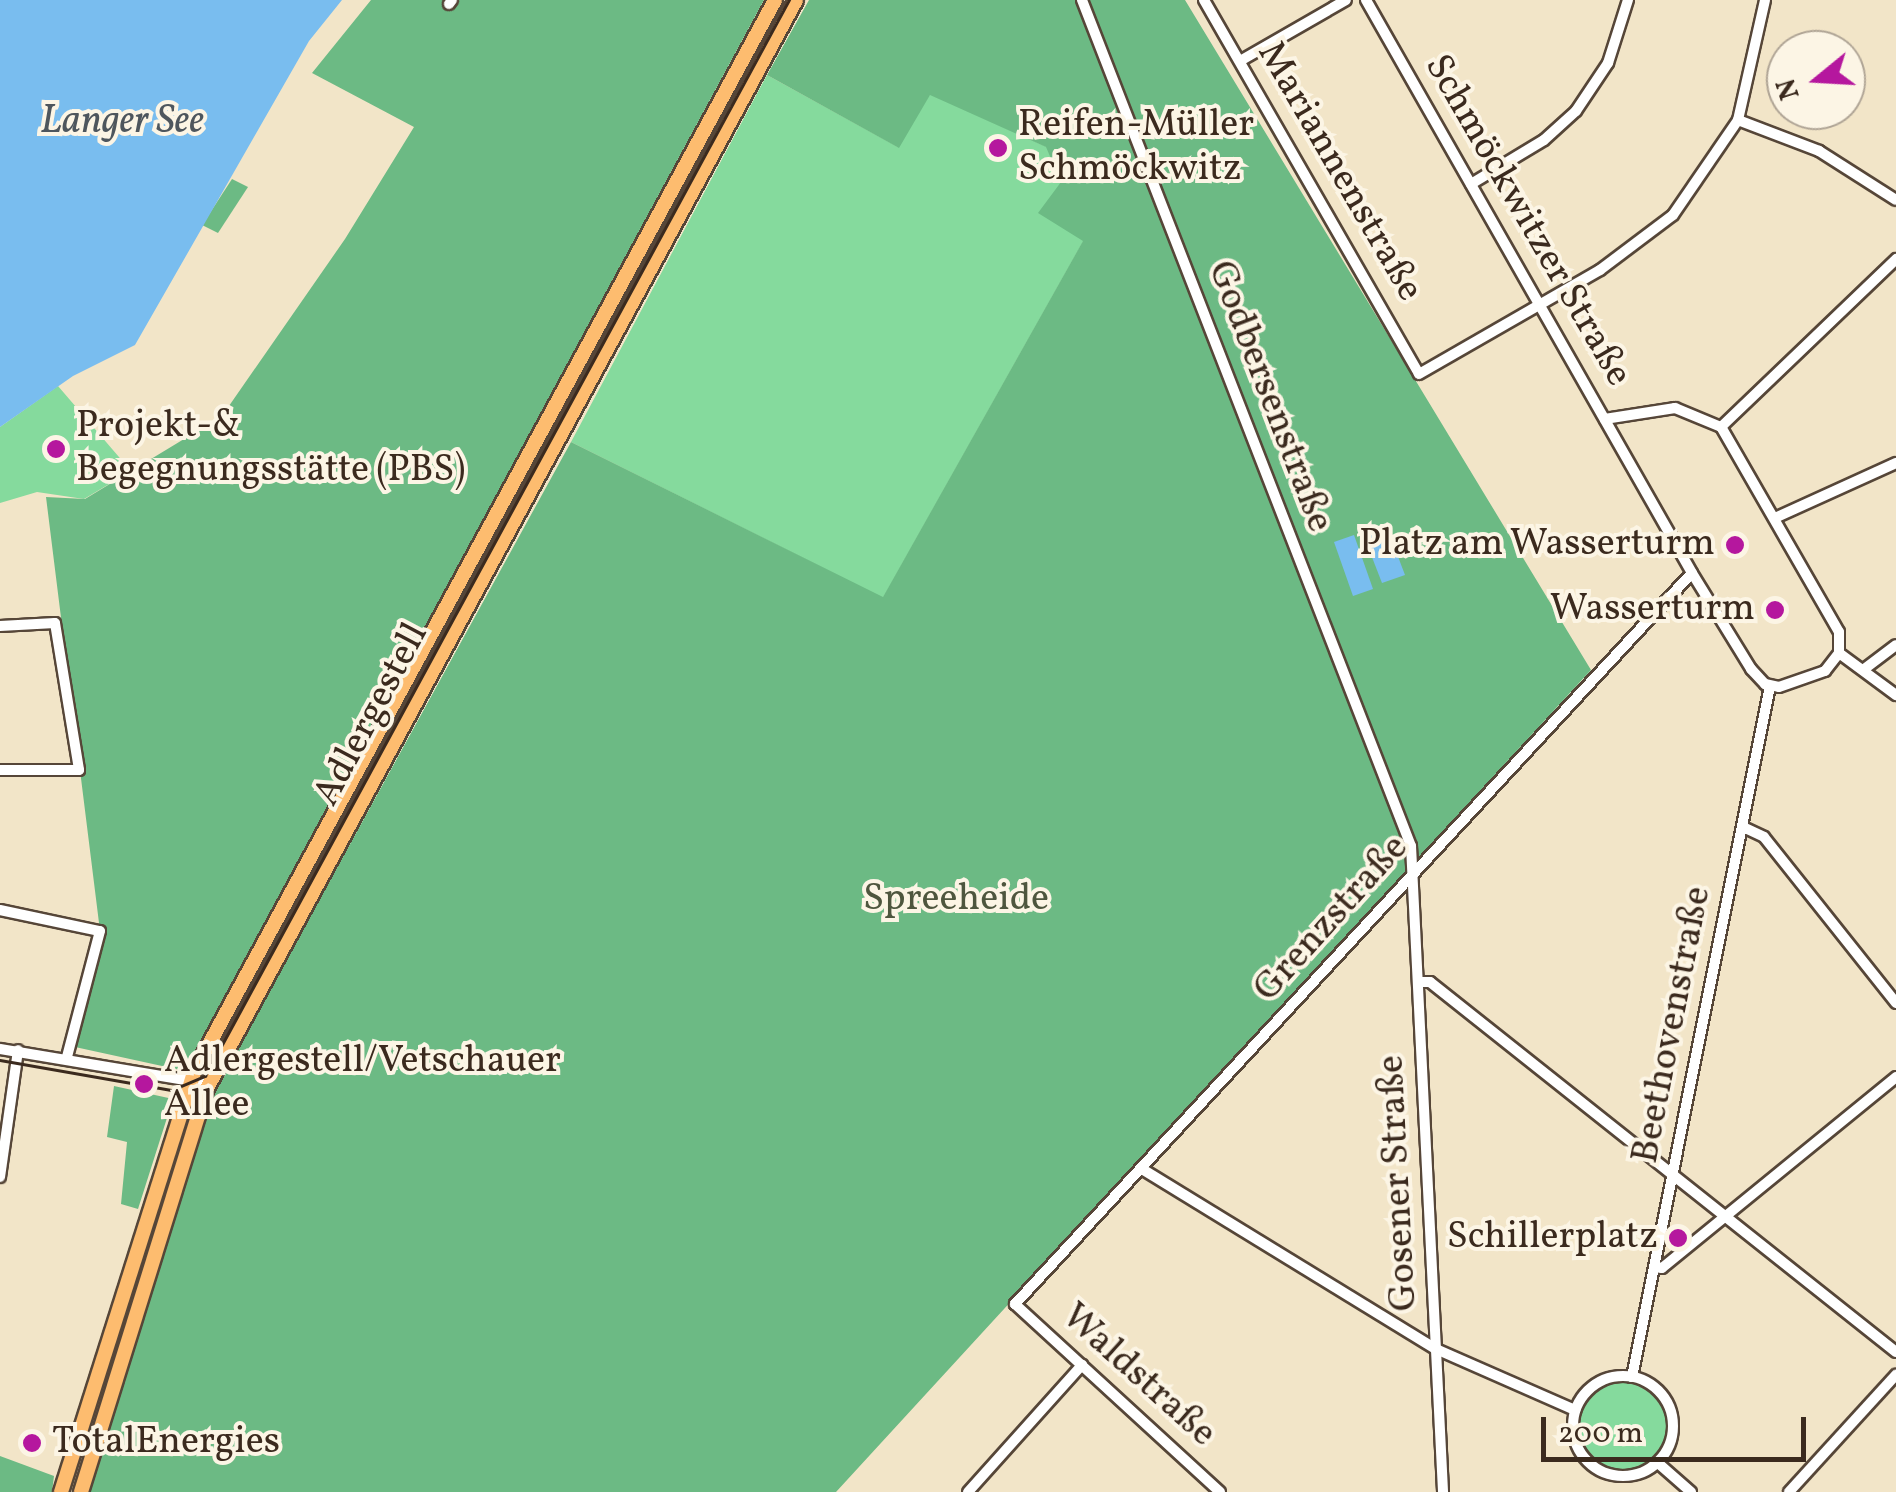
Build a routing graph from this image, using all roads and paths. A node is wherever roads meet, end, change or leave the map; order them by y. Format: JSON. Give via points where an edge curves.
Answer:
{"nodes":[{"id":1,"x":775,"y":0,"type":"edge"},
{"id":2,"x":796,"y":0,"type":"edge"},
{"id":3,"x":1082,"y":0,"type":"edge"},
{"id":4,"x":1204,"y":0,"type":"edge"},
{"id":5,"x":1346,"y":0,"type":"edge"},
{"id":6,"x":1366,"y":0,"type":"edge"},
{"id":7,"x":1628,"y":0,"type":"edge"},
{"id":8,"x":1765,"y":0,"type":"edge"},
{"id":9,"x":1240,"y":62,"type":"junction"},
{"id":10,"x":1738,"y":120,"type":"junction"},
{"id":11,"x":1471,"y":184,"type":"junction"},
{"id":12,"x":1896,"y":200,"type":"edge"},
{"id":13,"x":1896,"y":259,"type":"edge"},
{"id":14,"x":1545,"y":303,"type":"junction"},
{"id":15,"x":1605,"y":419,"type":"junction"},
{"id":16,"x":1721,"y":428,"type":"junction"},
{"id":17,"x":1896,"y":463,"type":"edge"},
{"id":18,"x":1778,"y":518,"type":"junction"},
{"id":19,"x":1692,"y":573,"type":"junction"},
{"id":20,"x":0,"y":626,"type":"edge"},
{"id":21,"x":1896,"y":645,"type":"edge"},
{"id":22,"x":1839,"y":653,"type":"junction"},
{"id":23,"x":1863,"y":670,"type":"junction"},
{"id":24,"x":1770,"y":686,"type":"junction"},
{"id":25,"x":1896,"y":695,"type":"edge"},
{"id":26,"x":0,"y":770,"type":"edge"},
{"id":27,"x":1744,"y":827,"type":"junction"},
{"id":28,"x":1414,"y":872,"type":"junction"},
{"id":29,"x":0,"y":910,"type":"edge"},
{"id":30,"x":1420,"y":982,"type":"junction"},
{"id":31,"x":1896,"y":1003,"type":"edge"},
{"id":32,"x":0,"y":1050,"type":"edge"},
{"id":33,"x":18,"y":1050,"type":"junction"},
{"id":34,"x":66,"y":1056,"type":"junction"},
{"id":35,"x":1896,"y":1077,"type":"edge"},
{"id":36,"x":189,"y":1081,"type":"junction"},
{"id":37,"x":210,"y":1084,"type":"junction"},
{"id":38,"x":1142,"y":1168,"type":"junction"},
{"id":39,"x":1673,"y":1174,"type":"junction"},
{"id":40,"x":0,"y":1176,"type":"edge"},
{"id":41,"x":1726,"y":1217,"type":"junction"},
{"id":42,"x":1655,"y":1267,"type":"junction"},
{"id":43,"x":1015,"y":1304,"type":"joint"},
{"id":44,"x":1436,"y":1349,"type":"junction"},
{"id":45,"x":1896,"y":1352,"type":"edge"},
{"id":46,"x":1082,"y":1366,"type":"junction"},
{"id":47,"x":1896,"y":1375,"type":"edge"},
{"id":48,"x":1632,"y":1377,"type":"junction"},
{"id":49,"x":97,"y":1378,"type":"junction"},
{"id":50,"x":115,"y":1384,"type":"junction"},
{"id":51,"x":1575,"y":1410,"type":"junction"},
{"id":52,"x":1658,"y":1463,"type":"junction"},
{"id":53,"x":61,"y":1492,"type":"edge"},
{"id":54,"x":81,"y":1492,"type":"edge"},
{"id":55,"x":968,"y":1492,"type":"edge"},
{"id":56,"x":1220,"y":1492,"type":"edge"},
{"id":57,"x":1444,"y":1492,"type":"edge"},
{"id":58,"x":1691,"y":1492,"type":"edge"},
{"id":59,"x":1789,"y":1492,"type":"edge"}],
"edges":[{"from":1,"to":36,"type":"main road","name":"Adlergestell"},
{"from":2,"to":37,"type":"main road","name":"Adlergestell"},
{"from":3,"to":28,"type":"street","name":"Godbersenstraße","via":[[1408,836]]},
{"from":4,"to":9,"type":"street","name":"Mariannenstraße"},
{"from":5,"to":9,"type":"street"},
{"from":6,"to":11,"type":"street","name":"Schmöckwitzer Straße"},
{"from":7,"to":11,"type":"street","via":[[1608,64],[1576,111],[1544,140]]},
{"from":8,"to":10,"type":"street"},
{"from":9,"to":14,"type":"street","name":"Mariannenstraße","via":[[1419,374]]},
{"from":10,"to":12,"type":"street","via":[[1819,151]]},
{"from":10,"to":14,"type":"street","via":[[1673,215],[1636,248]]},
{"from":11,"to":14,"type":"street","name":"Schmöckwitzer Straße"},
{"from":13,"to":16,"type":"street"},
{"from":14,"to":15,"type":"street","name":"Schmöckwitzer Straße"},
{"from":15,"to":16,"type":"street","name":"Schmöckwitzer Straße","via":[[1675,408]]},
{"from":15,"to":19,"type":"street","name":"Schmöckwitzer Straße"},
{"from":16,"to":18,"type":"street"},
{"from":17,"to":18,"type":"street"},
{"from":18,"to":22,"type":"street","via":[[1829,610]]},
{"from":19,"to":24,"type":"street","name":"Schmöckwitzer Straße","via":[[1750,669]]},
{"from":19,"to":28,"type":"street","name":"Grenzstraße"},
{"from":20,"to":26,"type":"street","via":[[55,622],[79,770]]},
{"from":21,"to":23,"type":"street"},
{"from":22,"to":23,"type":"street"},
{"from":22,"to":24,"type":"street","via":[[1816,676]]},
{"from":23,"to":25,"type":"street"},
{"from":24,"to":27,"type":"street","name":"Beethovenstraße"},
{"from":27,"to":31,"type":"street","via":[[1764,838]]},
{"from":27,"to":39,"type":"street","name":"Beethovenstraße"},
{"from":28,"to":30,"type":"street","name":"Gosener Straße"},
{"from":28,"to":38,"type":"street","name":"Grenzstraße"},
{"from":29,"to":34,"type":"street","via":[[100,931]]},
{"from":30,"to":39,"type":"street","via":[[1430,982]]},
{"from":30,"to":44,"type":"street","name":"Gosener Straße"},
{"from":32,"to":33,"type":"street"},
{"from":33,"to":34,"type":"street"},
{"from":33,"to":40,"type":"street"},
{"from":34,"to":36,"type":"street"},
{"from":35,"to":41,"type":"street"},
{"from":36,"to":37,"type":"street"},
{"from":36,"to":49,"type":"main road","name":"Adlergestell"},
{"from":37,"to":50,"type":"main road","name":"Adlergestell"},
{"from":38,"to":43,"type":"street","name":"Grenzstraße"},
{"from":38,"to":44,"type":"street"},
{"from":39,"to":41,"type":"street"},
{"from":39,"to":42,"type":"street","name":"Beethovenstraße"},
{"from":41,"to":42,"type":"street"},
{"from":41,"to":45,"type":"street"},
{"from":42,"to":48,"type":"street","name":"Beethovenstraße"},
{"from":43,"to":46,"type":"street","name":"Waldstraße"},
{"from":44,"to":51,"type":"street"},
{"from":44,"to":57,"type":"street","name":"Gosener Straße"},
{"from":46,"to":55,"type":"street"},
{"from":46,"to":56,"type":"street","name":"Waldstraße"},
{"from":47,"to":59,"type":"street"},
{"from":48,"to":51,"type":"street","via":[[1600,1381]]},
{"from":48,"to":52,"type":"street","via":[[1654,1387],[1672,1414],[1671,1442]]},
{"from":49,"to":50,"type":"main road"},
{"from":49,"to":53,"type":"main road","name":"Adlergestell"},
{"from":50,"to":54,"type":"main road","name":"Adlergestell"},
{"from":51,"to":52,"type":"street","via":[[1574,1438],[1592,1466],[1629,1476]]},
{"from":52,"to":58,"type":"street"}]}
